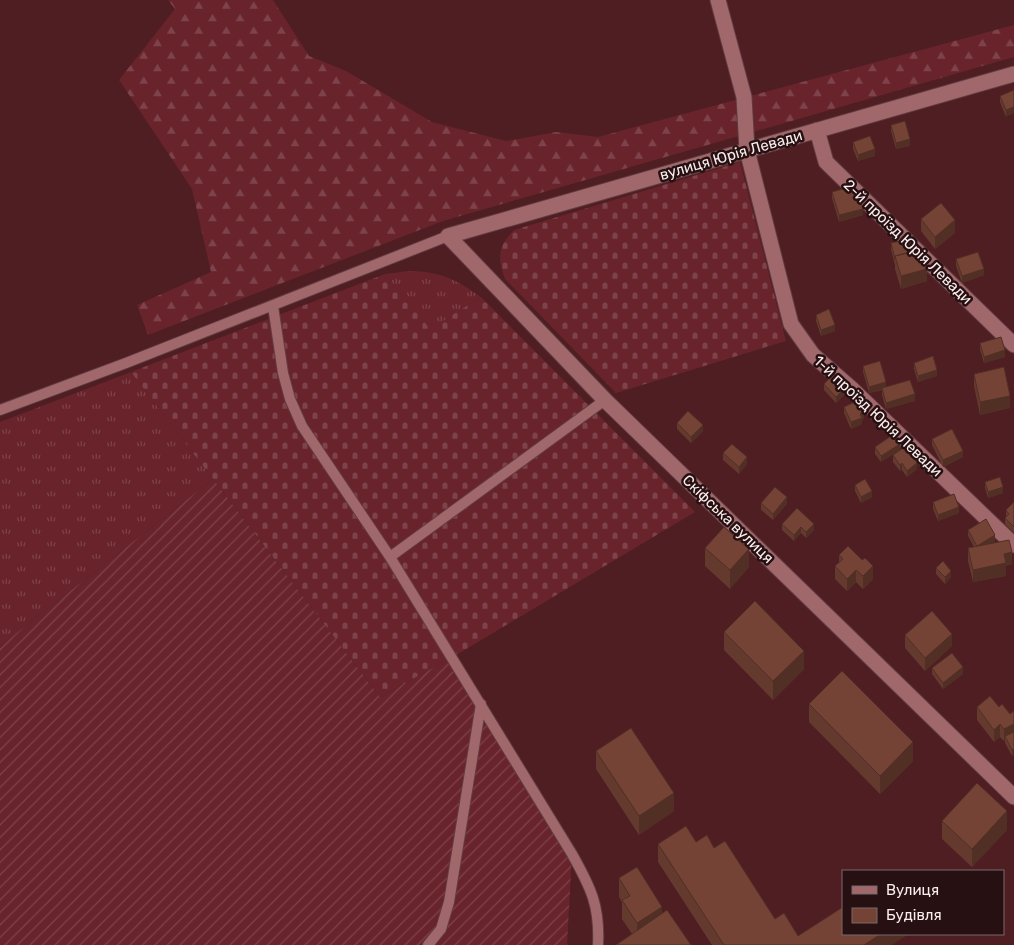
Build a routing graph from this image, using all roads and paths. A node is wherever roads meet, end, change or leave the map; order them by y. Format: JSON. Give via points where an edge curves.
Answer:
{"nodes":[{"id":1,"x":718,"y":0,"type":"edge"},
{"id":2,"x":1014,"y":74,"type":"edge"},
{"id":3,"x":817,"y":130,"type":"junction"},
{"id":4,"x":747,"y":150,"type":"junction"},
{"id":5,"x":448,"y":236,"type":"junction"},
{"id":6,"x":273,"y":306,"type":"junction"},
{"id":7,"x":1014,"y":345,"type":"edge"},
{"id":8,"x":605,"y":400,"type":"junction"},
{"id":9,"x":0,"y":410,"type":"edge"},
{"id":10,"x":1014,"y":544,"type":"edge"},
{"id":11,"x":390,"y":557,"type":"junction"},
{"id":12,"x":481,"y":704,"type":"junction"},
{"id":13,"x":1014,"y":797,"type":"edge"},
{"id":14,"x":428,"y":945,"type":"edge"},
{"id":15,"x":598,"y":945,"type":"edge"}],
"edges":[{"from":1,"to":4,"type":"street","name":"1-й проїзд Юрія Левади","via":[[744,97]]},
{"from":2,"to":3,"type":"street","name":"вулиця Юрія Левади"},
{"from":3,"to":4,"type":"street","name":"вулиця Юрія Левади"},
{"from":3,"to":7,"type":"street","name":"2-й проїзд Юрія Левади","via":[[826,162]]},
{"from":4,"to":5,"type":"street","name":"вулиця Юрія Левади"},
{"from":4,"to":10,"type":"street","name":"1-й проїзд Юрія Левади","via":[[791,324],[813,356]]},
{"from":5,"to":6,"type":"lane"},
{"from":5,"to":8,"type":"street","name":"Скіфська вулиця"},
{"from":6,"to":9,"type":"lane"},
{"from":6,"to":11,"type":"lane","via":[[283,373],[302,426]]},
{"from":8,"to":11,"type":"lane"},
{"from":8,"to":13,"type":"street","name":"Скіфська вулиця"},
{"from":11,"to":12,"type":"lane"},
{"from":12,"to":14,"type":"lane","via":[[449,902],[440,929]]},
{"from":12,"to":15,"type":"lane","via":[[588,883],[598,911]]}]}
